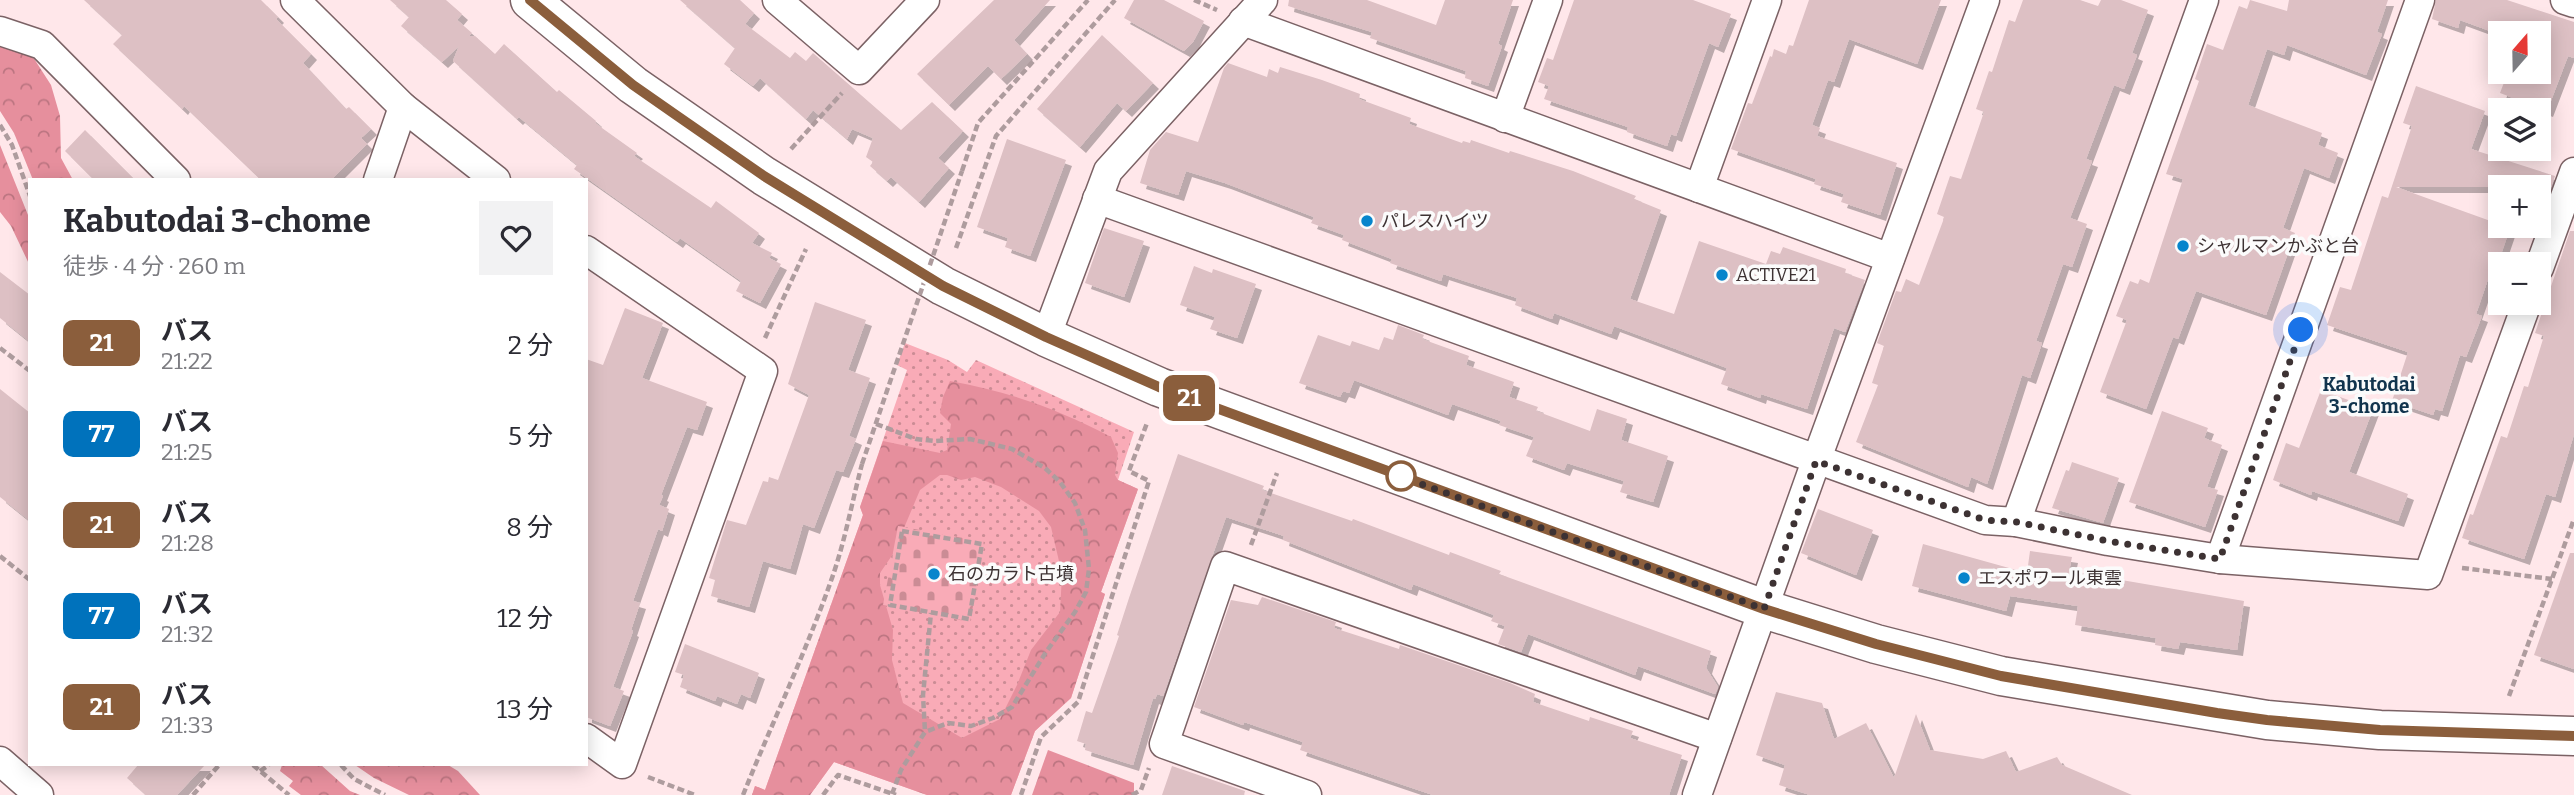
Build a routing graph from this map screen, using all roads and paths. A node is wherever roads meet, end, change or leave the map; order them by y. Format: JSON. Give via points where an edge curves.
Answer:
{"nodes":[{"id":1,"x":295,"y":0,"type":"edge"},
{"id":2,"x":530,"y":0,"type":"edge"},
{"id":3,"x":777,"y":0,"type":"edge"},
{"id":4,"x":925,"y":0,"type":"edge"},
{"id":5,"x":1088,"y":0,"type":"edge"},
{"id":6,"x":1115,"y":0,"type":"edge"},
{"id":7,"x":1263,"y":0,"type":"edge"},
{"id":8,"x":1548,"y":0,"type":"edge"},
{"id":9,"x":1768,"y":0,"type":"edge"},
{"id":10,"x":1985,"y":0,"type":"edge"},
{"id":11,"x":2204,"y":0,"type":"edge"},
{"id":12,"x":2420,"y":0,"type":"edge"},
{"id":13,"x":2565,"y":0,"type":"edge"},
{"id":14,"x":2574,"y":3,"type":"edge"},
{"id":15,"x":1243,"y":21,"type":"junction"},
{"id":16,"x":0,"y":31,"type":"edge"},
{"id":17,"x":859,"y":70,"type":"junction"},
{"id":18,"x":403,"y":107,"type":"junction"},
{"id":19,"x":1505,"y":118,"type":"junction"},
{"id":20,"x":0,"y":125,"type":"edge"},
{"id":21,"x":791,"y":149,"type":"dead end"},
{"id":22,"x":2574,"y":172,"type":"edge"},
{"id":23,"x":174,"y":178,"type":"edge"},
{"id":24,"x":379,"y":178,"type":"edge"},
{"id":25,"x":493,"y":178,"type":"edge"},
{"id":26,"x":1699,"y":188,"type":"junction"},
{"id":27,"x":28,"y":190,"type":"edge"},
{"id":28,"x":1097,"y":199,"type":"junction"},
{"id":29,"x":956,"y":248,"type":"dead end"},
{"id":30,"x":806,"y":249,"type":"dead end"},
{"id":31,"x":588,"y":251,"type":"edge"},
{"id":32,"x":2545,"y":252,"type":"edge"},
{"id":33,"x":1890,"y":258,"type":"junction"},
{"id":34,"x":2522,"y":315,"type":"edge"},
{"id":35,"x":1046,"y":337,"type":"junction"},
{"id":36,"x":0,"y":348,"type":"edge"},
{"id":37,"x":753,"y":364,"type":"junction"},
{"id":38,"x":28,"y":369,"type":"edge"},
{"id":39,"x":1147,"y":423,"type":"dead end"},
{"id":40,"x":876,"y":424,"type":"junction"},
{"id":41,"x":1816,"y":461,"type":"junction"},
{"id":42,"x":1277,"y":473,"type":"dead end"},
{"id":43,"x":2574,"y":519,"type":"edge"},
{"id":44,"x":2017,"y":522,"type":"junction"},
{"id":45,"x":0,"y":556,"type":"edge"},
{"id":46,"x":2220,"y":559,"type":"junction"},
{"id":47,"x":1242,"y":572,"type":"junction"},
{"id":48,"x":2428,"y":575,"type":"junction"},
{"id":49,"x":28,"y":578,"type":"edge"},
{"id":50,"x":2552,"y":579,"type":"junction"},
{"id":51,"x":1764,"y":609,"type":"junction"},
{"id":52,"x":931,"y":613,"type":"junction"},
{"id":53,"x":2509,"y":696,"type":"dead end"},
{"id":54,"x":925,"y":732,"type":"junction"},
{"id":55,"x":2574,"y":736,"type":"edge"},
{"id":56,"x":1717,"y":738,"type":"junction"},
{"id":57,"x":588,"y":739,"type":"edge"},
{"id":58,"x":0,"y":761,"type":"edge"},
{"id":59,"x":622,"y":764,"type":"junction"},
{"id":60,"x":218,"y":766,"type":"edge"},
{"id":61,"x":254,"y":766,"type":"edge"},
{"id":62,"x":268,"y":766,"type":"edge"},
{"id":63,"x":342,"y":766,"type":"edge"},
{"id":64,"x":260,"y":771,"type":"junction"},
{"id":65,"x":1258,"y":787,"type":"edge"},
{"id":66,"x":894,"y":794,"type":"edge"},
{"id":67,"x":39,"y":795,"type":"edge"},
{"id":68,"x":193,"y":795,"type":"edge"},
{"id":69,"x":289,"y":795,"type":"edge"},
{"id":70,"x":385,"y":795,"type":"edge"},
{"id":71,"x":695,"y":795,"type":"edge"},
{"id":72,"x":743,"y":795,"type":"edge"},
{"id":73,"x":823,"y":795,"type":"edge"},
{"id":74,"x":1021,"y":795,"type":"edge"},
{"id":75,"x":1307,"y":795,"type":"edge"},
{"id":76,"x":1697,"y":795,"type":"edge"}],
"edges":[{"from":1,"to":18,"type":"street"},
{"from":2,"to":35,"type":"main road","via":[[633,85],[764,176],[943,286]]},
{"from":3,"to":17,"type":"street"},
{"from":4,"to":17,"type":"street"},
{"from":5,"to":40,"type":"path","bridge":true,"via":[[978,123]]},
{"from":6,"to":29,"type":"path","via":[[996,136]]},
{"from":7,"to":15,"type":"street"},
{"from":8,"to":19,"type":"street"},
{"from":9,"to":26,"type":"street"},
{"from":10,"to":33,"type":"street"},
{"from":11,"to":44,"type":"street"},
{"from":12,"to":46,"type":"street"},
{"from":13,"to":14,"type":"street"},
{"from":15,"to":19,"type":"street"},
{"from":15,"to":28,"type":"street","via":[[1108,171]]},
{"from":16,"to":23,"type":"street","via":[[42,45]]},
{"from":17,"to":21,"type":"path"},
{"from":18,"to":24,"type":"street"},
{"from":18,"to":25,"type":"street"},
{"from":19,"to":26,"type":"street"},
{"from":20,"to":27,"type":"path"},
{"from":22,"to":32,"type":"street"},
{"from":26,"to":33,"type":"street"},
{"from":28,"to":35,"type":"street"},
{"from":28,"to":41,"type":"street"},
{"from":30,"to":37,"type":"path"},
{"from":31,"to":37,"type":"street"},
{"from":33,"to":41,"type":"street"},
{"from":34,"to":48,"type":"street"},
{"from":35,"to":51,"type":"main road","via":[[1159,387]]},
{"from":36,"to":38,"type":"path"},
{"from":37,"to":59,"type":"street","via":[[763,371]]},
{"from":39,"to":74,"type":"path","via":[[1129,471],[1149,481],[1078,702],[1041,737]]},
{"from":40,"to":54,"type":"path","via":[[916,439],[970,439],[1012,449],[1060,482],[1075,503],[1085,530],[1086,592],[1012,708],[971,726],[948,723]]},
{"from":40,"to":72,"type":"path","bridge":true,"via":[[833,576]]},
{"from":41,"to":44,"type":"street","via":[[1985,520]]},
{"from":41,"to":51,"type":"street"},
{"from":42,"to":47,"type":"path"},
{"from":43,"to":50,"type":"path"},
{"from":44,"to":46,"type":"street"},
{"from":45,"to":49,"type":"path"},
{"from":46,"to":48,"type":"street"},
{"from":47,"to":56,"type":"street"},
{"from":47,"to":65,"type":"street","via":[[1225,566],[1164,744]]},
{"from":48,"to":50,"type":"path","via":[[2447,566]]},
{"from":50,"to":53,"type":"path"},
{"from":51,"to":55,"type":"main road","via":[[2001,676],[2253,718],[2380,730]]},
{"from":51,"to":56,"type":"street"},
{"from":52,"to":52,"type":"path","via":[[890,606],[902,531],[982,544],[969,619]]},
{"from":52,"to":54,"type":"path","via":[[923,695]]},
{"from":54,"to":66,"type":"path","via":[[901,770]]},
{"from":56,"to":76,"type":"street"},
{"from":57,"to":59,"type":"street"},
{"from":58,"to":67,"type":"street"},
{"from":59,"to":71,"type":"path"},
{"from":60,"to":68,"type":"path"},
{"from":61,"to":64,"type":"path"},
{"from":62,"to":64,"type":"path"},
{"from":63,"to":70,"type":"path","via":[[354,779]]},
{"from":64,"to":69,"type":"path"},
{"from":65,"to":75,"type":"street"},
{"from":66,"to":73,"type":"path","via":[[838,775]]}]}
